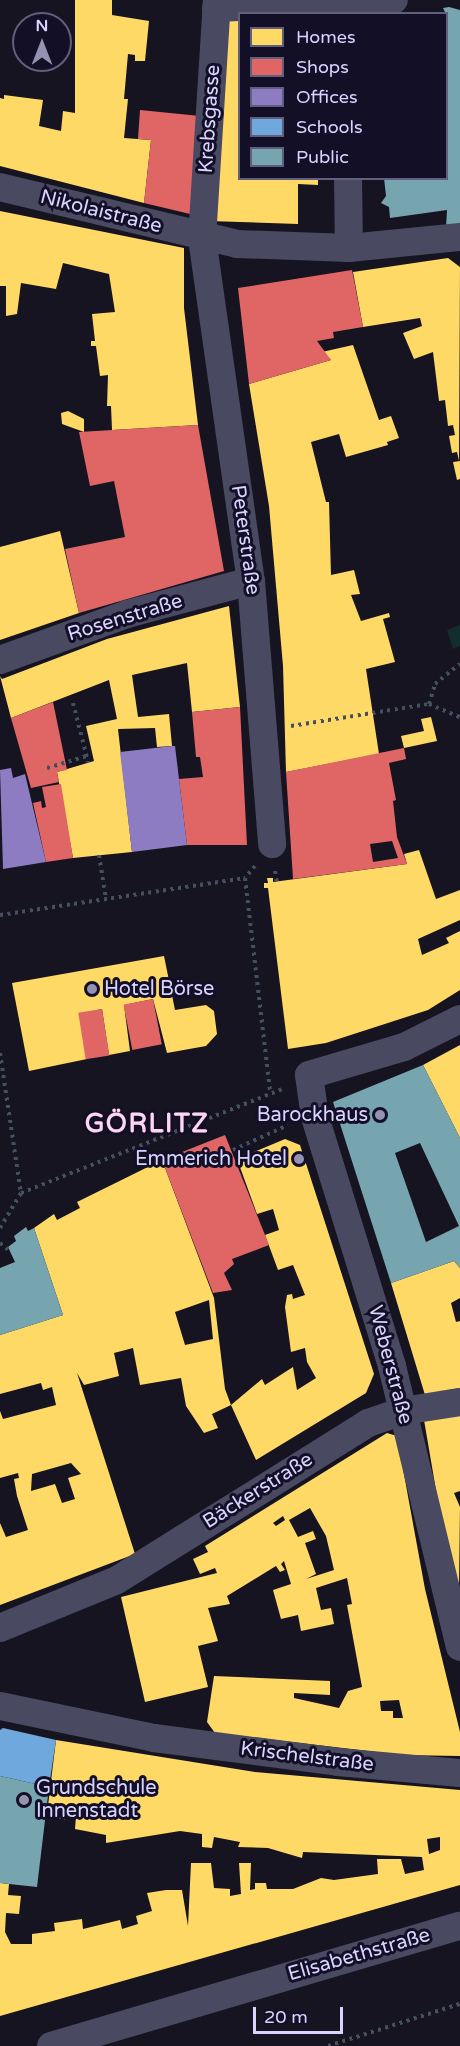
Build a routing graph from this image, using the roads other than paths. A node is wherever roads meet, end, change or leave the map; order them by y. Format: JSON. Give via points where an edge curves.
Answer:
{"nodes":[{"id":1,"x":394,"y":0,"type":"edge"},
{"id":2,"x":216,"y":4,"type":"edge"},
{"id":3,"x":345,"y":8,"type":"edge"},
{"id":4,"x":348,"y":180,"type":"edge"},
{"id":5,"x":0,"y":187,"type":"edge"},
{"id":6,"x":460,"y":237,"type":"edge"},
{"id":7,"x":202,"y":238,"type":"junction"},
{"id":8,"x":349,"y":248,"type":"junction"},
{"id":9,"x":252,"y":581,"type":"junction"},
{"id":10,"x":0,"y":660,"type":"edge"},
{"id":11,"x":272,"y":844,"type":"road end"},
{"id":12,"x":460,"y":1019,"type":"edge"},
{"id":13,"x":460,"y":1402,"type":"edge"},
{"id":14,"x":403,"y":1411,"type":"junction"},
{"id":15,"x":0,"y":1628,"type":"edge"},
{"id":16,"x":460,"y":1647,"type":"edge"},
{"id":17,"x":0,"y":1706,"type":"edge"},
{"id":18,"x":460,"y":1773,"type":"edge"},
{"id":19,"x":460,"y":1926,"type":"edge"},
{"id":20,"x":51,"y":2046,"type":"edge"}],
"edges":[{"from":1,"to":3,"type":"street"},
{"from":2,"to":3,"type":"street"},
{"from":2,"to":7,"type":"street","name":"Krebsgasse"},
{"from":4,"to":8,"type":"street"},
{"from":5,"to":7,"type":"street","name":"Nikolaistraße"},
{"from":6,"to":8,"type":"street","name":"Nikolaistraße"},
{"from":7,"to":8,"type":"street","name":"Nikolaistraße","via":[[237,244]]},
{"from":7,"to":9,"type":"street","name":"Peterstraße"},
{"from":9,"to":10,"type":"street","name":"Rosenstraße","via":[[127,614]]},
{"from":9,"to":11,"type":"street","name":"Peterstraße"},
{"from":12,"to":14,"type":"street","name":"Weberstraße","via":[[404,1047],[309,1075],[315,1117]]},
{"from":13,"to":14,"type":"street","name":"Bäckerstraße"},
{"from":14,"to":15,"type":"street","name":"Bäckerstraße","via":[[368,1423],[117,1580]]},
{"from":14,"to":16,"type":"street","name":"Weberstraße"},
{"from":17,"to":18,"type":"street","name":"Krischelstraße","via":[[154,1738]]},
{"from":19,"to":20,"type":"street","name":"Elisabethstraße"}]}
